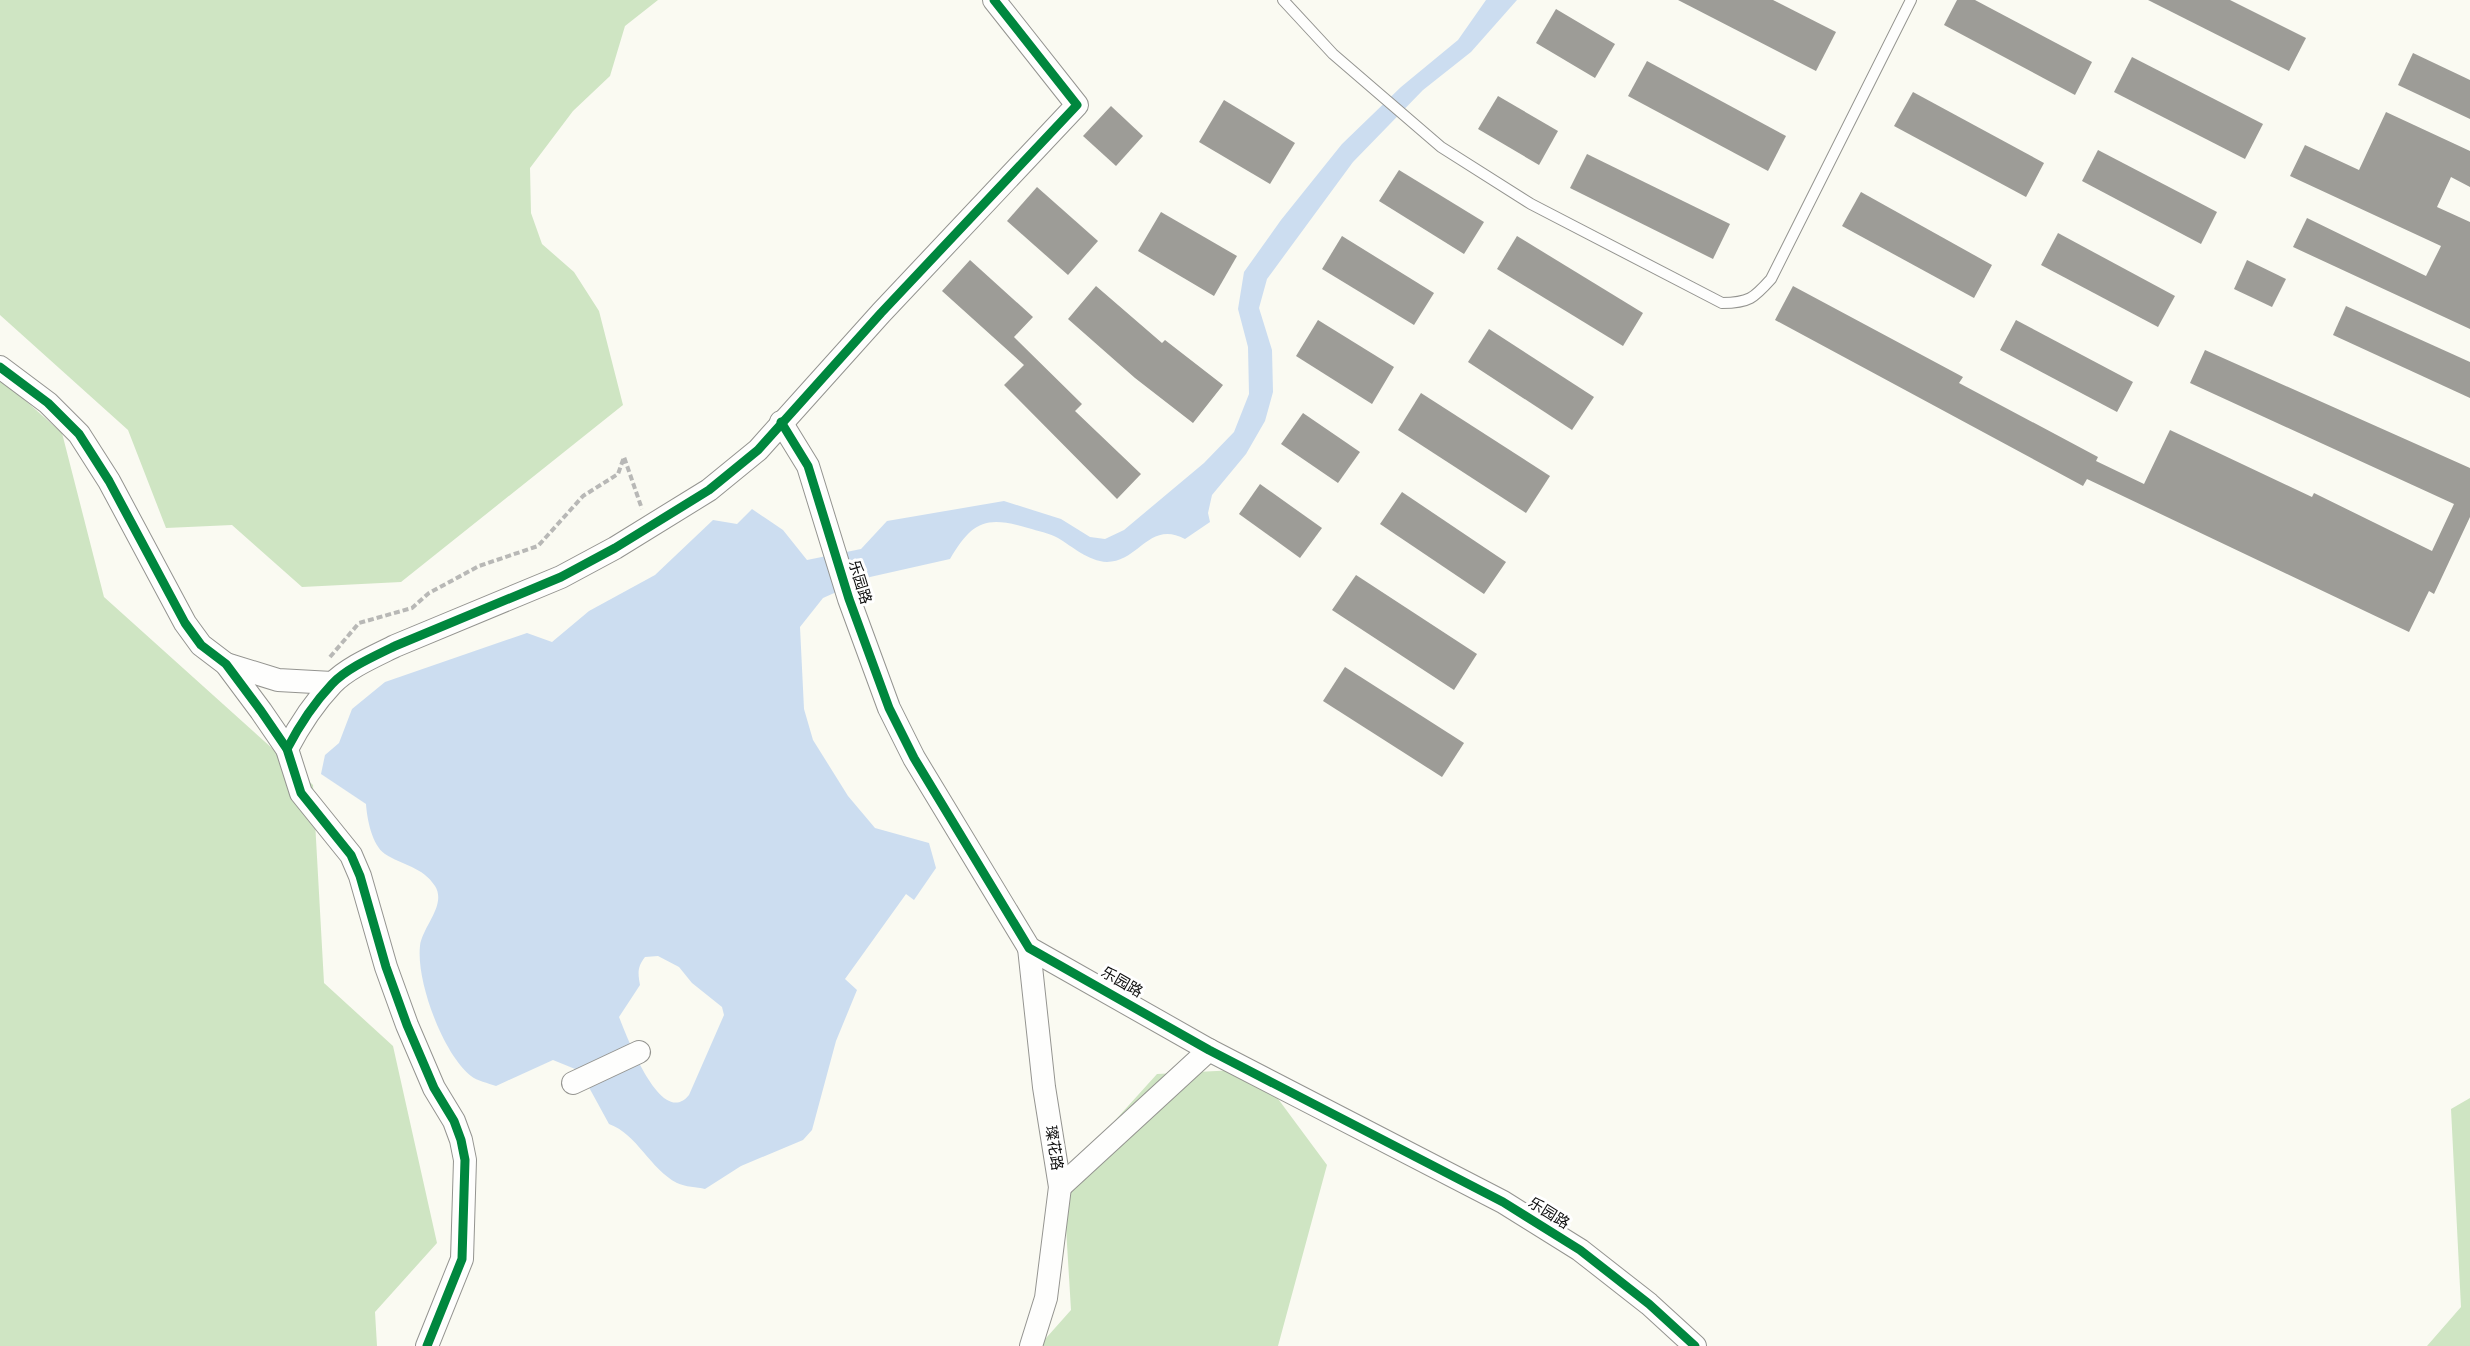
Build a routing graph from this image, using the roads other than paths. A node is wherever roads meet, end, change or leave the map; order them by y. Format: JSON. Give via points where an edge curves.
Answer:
{"nodes":[{"id":1,"x":994,"y":0,"type":"edge"},
{"id":2,"x":1283,"y":0,"type":"edge"},
{"id":3,"x":1911,"y":0,"type":"edge"},
{"id":4,"x":0,"y":367,"type":"edge"},
{"id":5,"x":781,"y":422,"type":"junction"},
{"id":6,"x":226,"y":664,"type":"junction"},
{"id":7,"x":332,"y":683,"type":"junction"},
{"id":8,"x":287,"y":749,"type":"junction"},
{"id":9,"x":1029,"y":948,"type":"junction"},
{"id":10,"x":1209,"y":1050,"type":"junction"},
{"id":11,"x":639,"y":1052,"type":"dead end"},
{"id":12,"x":573,"y":1083,"type":"dead end"},
{"id":13,"x":1060,"y":1187,"type":"junction"},
{"id":14,"x":427,"y":1346,"type":"edge"},
{"id":15,"x":1032,"y":1346,"type":"edge"},
{"id":16,"x":1695,"y":1346,"type":"edge"}],
"edges":[{"from":1,"to":5,"type":"street","via":[[1077,105]]},
{"from":2,"to":3,"type":"lane","via":[[1333,54],[1441,147],[1531,204],[1710,299],[1743,303],[1771,279]]},
{"from":4,"to":6,"type":"street","via":[[48,403],[79,434],[109,481],[185,623],[201,645]]},
{"from":5,"to":7,"type":"street","via":[[758,450],[709,490],[649,527],[561,577],[395,646]]},
{"from":5,"to":9,"type":"street","name":"乐园路","via":[[808,466],[888,708]]},
{"from":6,"to":7,"type":"street","via":[[278,680]]},
{"from":6,"to":8,"type":"street"},
{"from":7,"to":8,"type":"street","via":[[297,729]]},
{"from":8,"to":14,"type":"street","via":[[301,793],[351,855],[407,1025],[461,1140],[465,1160],[462,1259]]},
{"from":9,"to":10,"type":"street","name":"乐园路"},
{"from":9,"to":13,"type":"street","name":"璨花路","via":[[1044,1087]]},
{"from":10,"to":13,"type":"street"},
{"from":10,"to":16,"type":"street","name":"乐园路","via":[[1503,1202],[1580,1251]]},
{"from":11,"to":12,"type":"street"},
{"from":13,"to":15,"type":"street","name":"璨花路","via":[[1046,1298]]}]}
